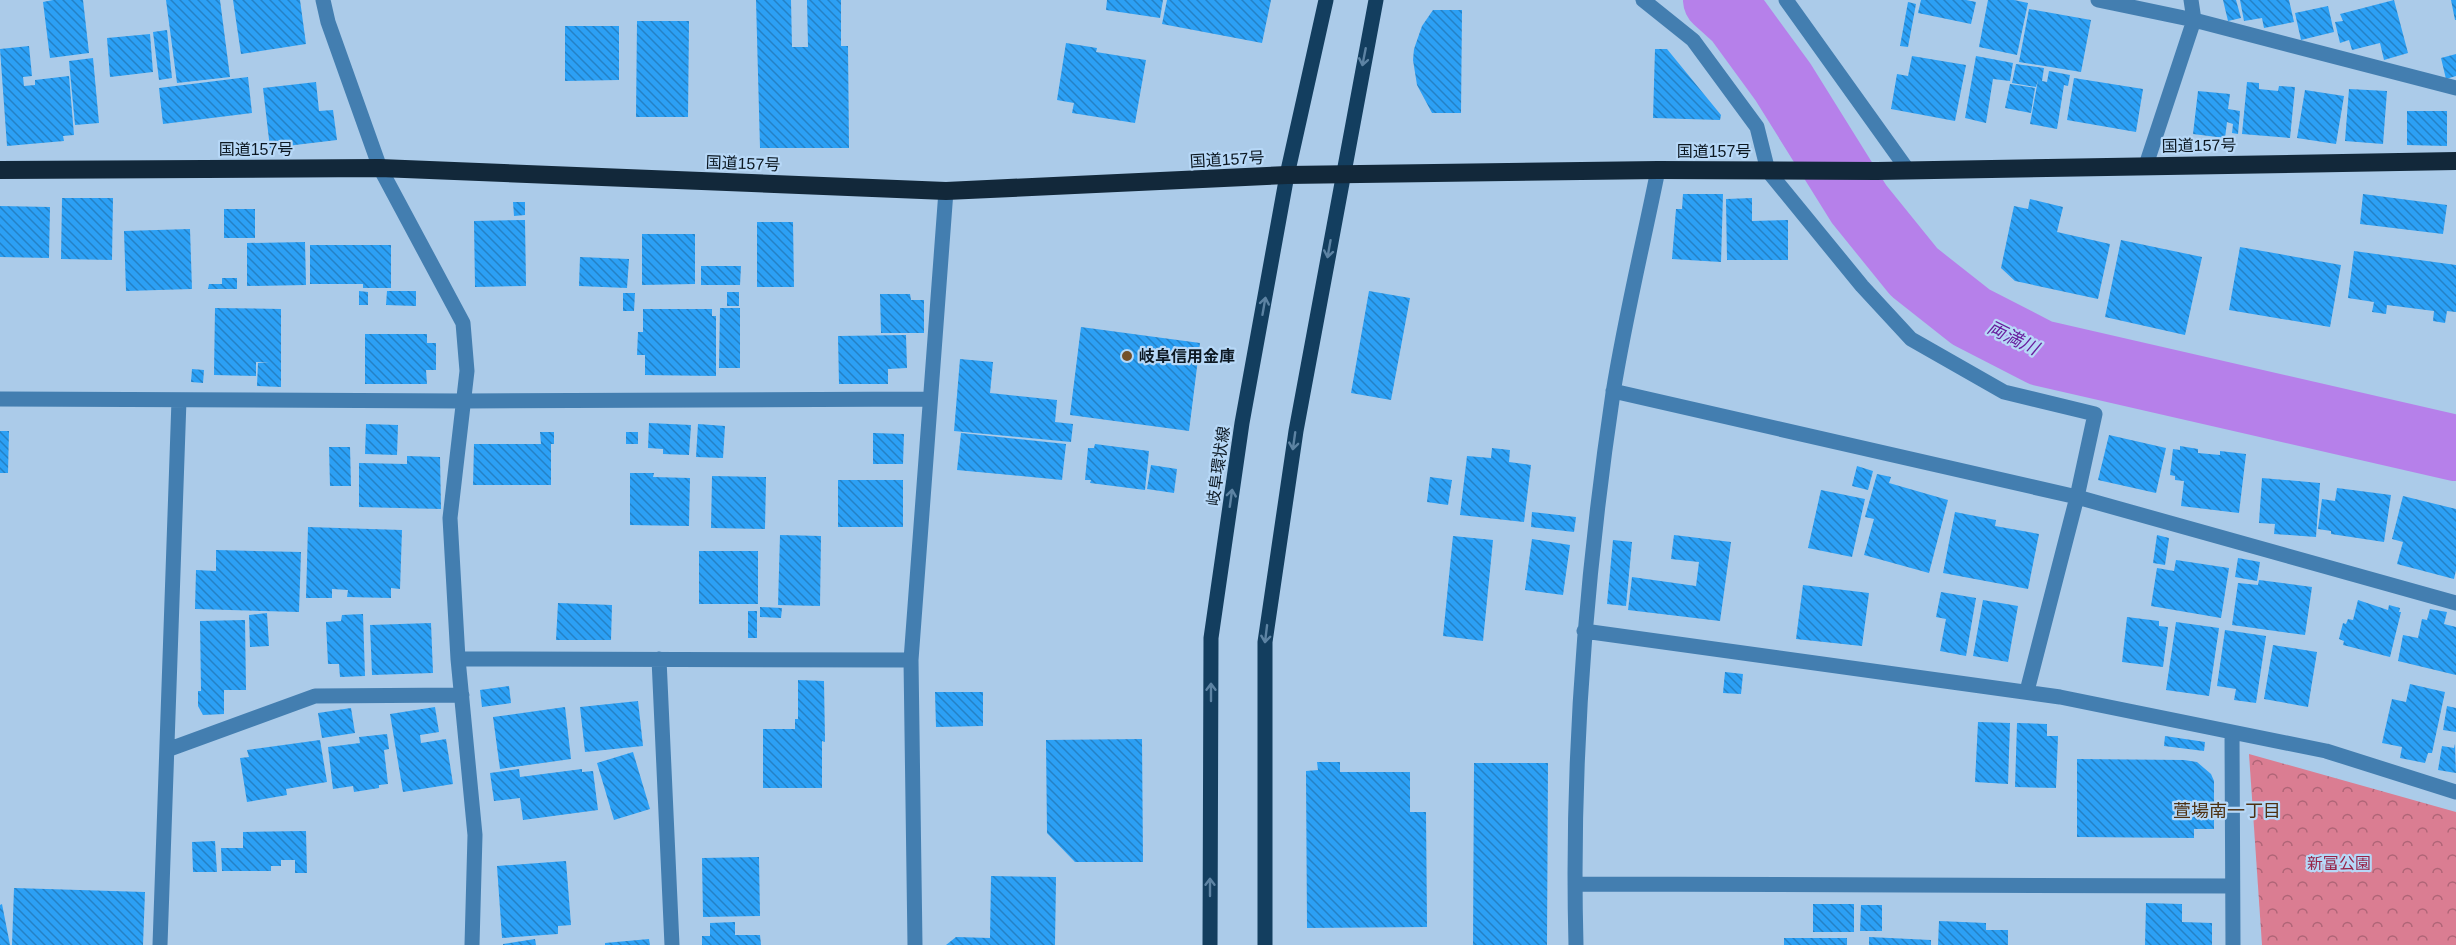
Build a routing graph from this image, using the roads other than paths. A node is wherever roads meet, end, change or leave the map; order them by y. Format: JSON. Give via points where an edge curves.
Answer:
{"nodes":[{"id":1,"x":323,"y":0,"type":"edge"},
{"id":2,"x":1326,"y":0,"type":"edge"},
{"id":3,"x":1376,"y":0,"type":"edge"},
{"id":4,"x":1643,"y":0,"type":"edge"},
{"id":5,"x":1785,"y":0,"type":"edge"},
{"id":6,"x":2098,"y":0,"type":"edge"},
{"id":7,"x":2191,"y":0,"type":"edge"},
{"id":8,"x":2194,"y":20,"type":"junction"},
{"id":9,"x":2456,"y":87,"type":"edge"},
{"id":10,"x":2456,"y":161,"type":"edge"},
{"id":11,"x":2146,"y":165,"type":"junction"},
{"id":12,"x":380,"y":168,"type":"junction"},
{"id":13,"x":1907,"y":169,"type":"junction"},
{"id":14,"x":0,"y":170,"type":"edge"},
{"id":15,"x":1658,"y":170,"type":"junction"},
{"id":16,"x":1768,"y":171,"type":"junction"},
{"id":17,"x":1287,"y":175,"type":"junction"},
{"id":18,"x":1342,"y":176,"type":"junction"},
{"id":19,"x":946,"y":191,"type":"junction"},
{"id":20,"x":1614,"y":392,"type":"junction"},
{"id":21,"x":0,"y":399,"type":"edge"},
{"id":22,"x":930,"y":399,"type":"junction"},
{"id":23,"x":179,"y":400,"type":"junction"},
{"id":24,"x":464,"y":401,"type":"junction"},
{"id":25,"x":2077,"y":497,"type":"junction"},
{"id":26,"x":2456,"y":603,"type":"edge"},
{"id":27,"x":1584,"y":631,"type":"junction"},
{"id":28,"x":458,"y":659,"type":"junction"},
{"id":29,"x":659,"y":659,"type":"junction"},
{"id":30,"x":910,"y":660,"type":"junction"},
{"id":31,"x":2027,"y":691,"type":"junction"},
{"id":32,"x":462,"y":694,"type":"junction"},
{"id":33,"x":2232,"y":732,"type":"junction"},
{"id":34,"x":167,"y":750,"type":"junction"},
{"id":35,"x":2456,"y":792,"type":"edge"},
{"id":36,"x":1575,"y":884,"type":"junction"},
{"id":37,"x":2232,"y":886,"type":"junction"},
{"id":38,"x":160,"y":945,"type":"edge"},
{"id":39,"x":472,"y":945,"type":"edge"},
{"id":40,"x":672,"y":945,"type":"edge"},
{"id":41,"x":915,"y":945,"type":"edge"},
{"id":42,"x":1210,"y":945,"type":"edge"},
{"id":43,"x":1265,"y":945,"type":"edge"},
{"id":44,"x":1576,"y":945,"type":"edge"},
{"id":45,"x":2233,"y":945,"type":"edge"}],
"edges":[{"from":1,"to":12,"type":"street"},
{"from":2,"to":17,"type":"main road","name":"岐阜環状線"},
{"from":3,"to":18,"type":"main road","one_way":true},
{"from":4,"to":16,"type":"street","via":[[1693,40],[1756,128]]},
{"from":5,"to":13,"type":"street"},
{"from":6,"to":8,"type":"street"},
{"from":7,"to":8,"type":"street"},
{"from":8,"to":9,"type":"street"},
{"from":8,"to":11,"type":"street"},
{"from":10,"to":11,"type":"highway","name":"国道157号"},
{"from":11,"to":13,"type":"highway","name":"国道157号"},
{"from":12,"to":14,"type":"highway","name":"国道157号"},
{"from":12,"to":19,"type":"highway","name":"国道157号"},
{"from":12,"to":24,"type":"street","via":[[463,323],[467,372]]},
{"from":13,"to":16,"type":"highway","name":"国道157号"},
{"from":15,"to":16,"type":"highway","name":"国道157号"},
{"from":15,"to":18,"type":"highway","name":"国道157号"},
{"from":15,"to":20,"type":"street"},
{"from":16,"to":25,"type":"street","via":[[1911,339],[2004,392],[2095,414]]},
{"from":17,"to":18,"type":"highway","name":"国道157号"},
{"from":17,"to":19,"type":"highway","name":"国道157号"},
{"from":42,"to":17,"type":"main road","name":"岐阜環状線","one_way":true,"via":[[1211,638],[1242,423]]},
{"from":18,"to":43,"type":"main road","one_way":true,"via":[[1296,431],[1265,642]]},
{"from":19,"to":22,"type":"street"},
{"from":20,"to":25,"type":"street"},
{"from":20,"to":27,"type":"street"},
{"from":21,"to":23,"type":"street"},
{"from":22,"to":24,"type":"street"},
{"from":22,"to":30,"type":"street"},
{"from":23,"to":24,"type":"street"},
{"from":23,"to":34,"type":"street"},
{"from":24,"to":28,"type":"street","via":[[450,518]]},
{"from":25,"to":26,"type":"street"},
{"from":25,"to":31,"type":"street"},
{"from":27,"to":31,"type":"street"},
{"from":27,"to":36,"type":"street"},
{"from":28,"to":29,"type":"street"},
{"from":28,"to":32,"type":"street"},
{"from":29,"to":30,"type":"street"},
{"from":29,"to":40,"type":"street"},
{"from":30,"to":41,"type":"street"},
{"from":31,"to":33,"type":"street"},
{"from":32,"to":34,"type":"street","via":[[315,696]]},
{"from":32,"to":39,"type":"street","via":[[475,835]]},
{"from":33,"to":35,"type":"street","via":[[2326,751]]},
{"from":33,"to":37,"type":"street"},
{"from":34,"to":38,"type":"street"},
{"from":36,"to":37,"type":"street"},
{"from":36,"to":44,"type":"street"},
{"from":37,"to":45,"type":"street"}]}
